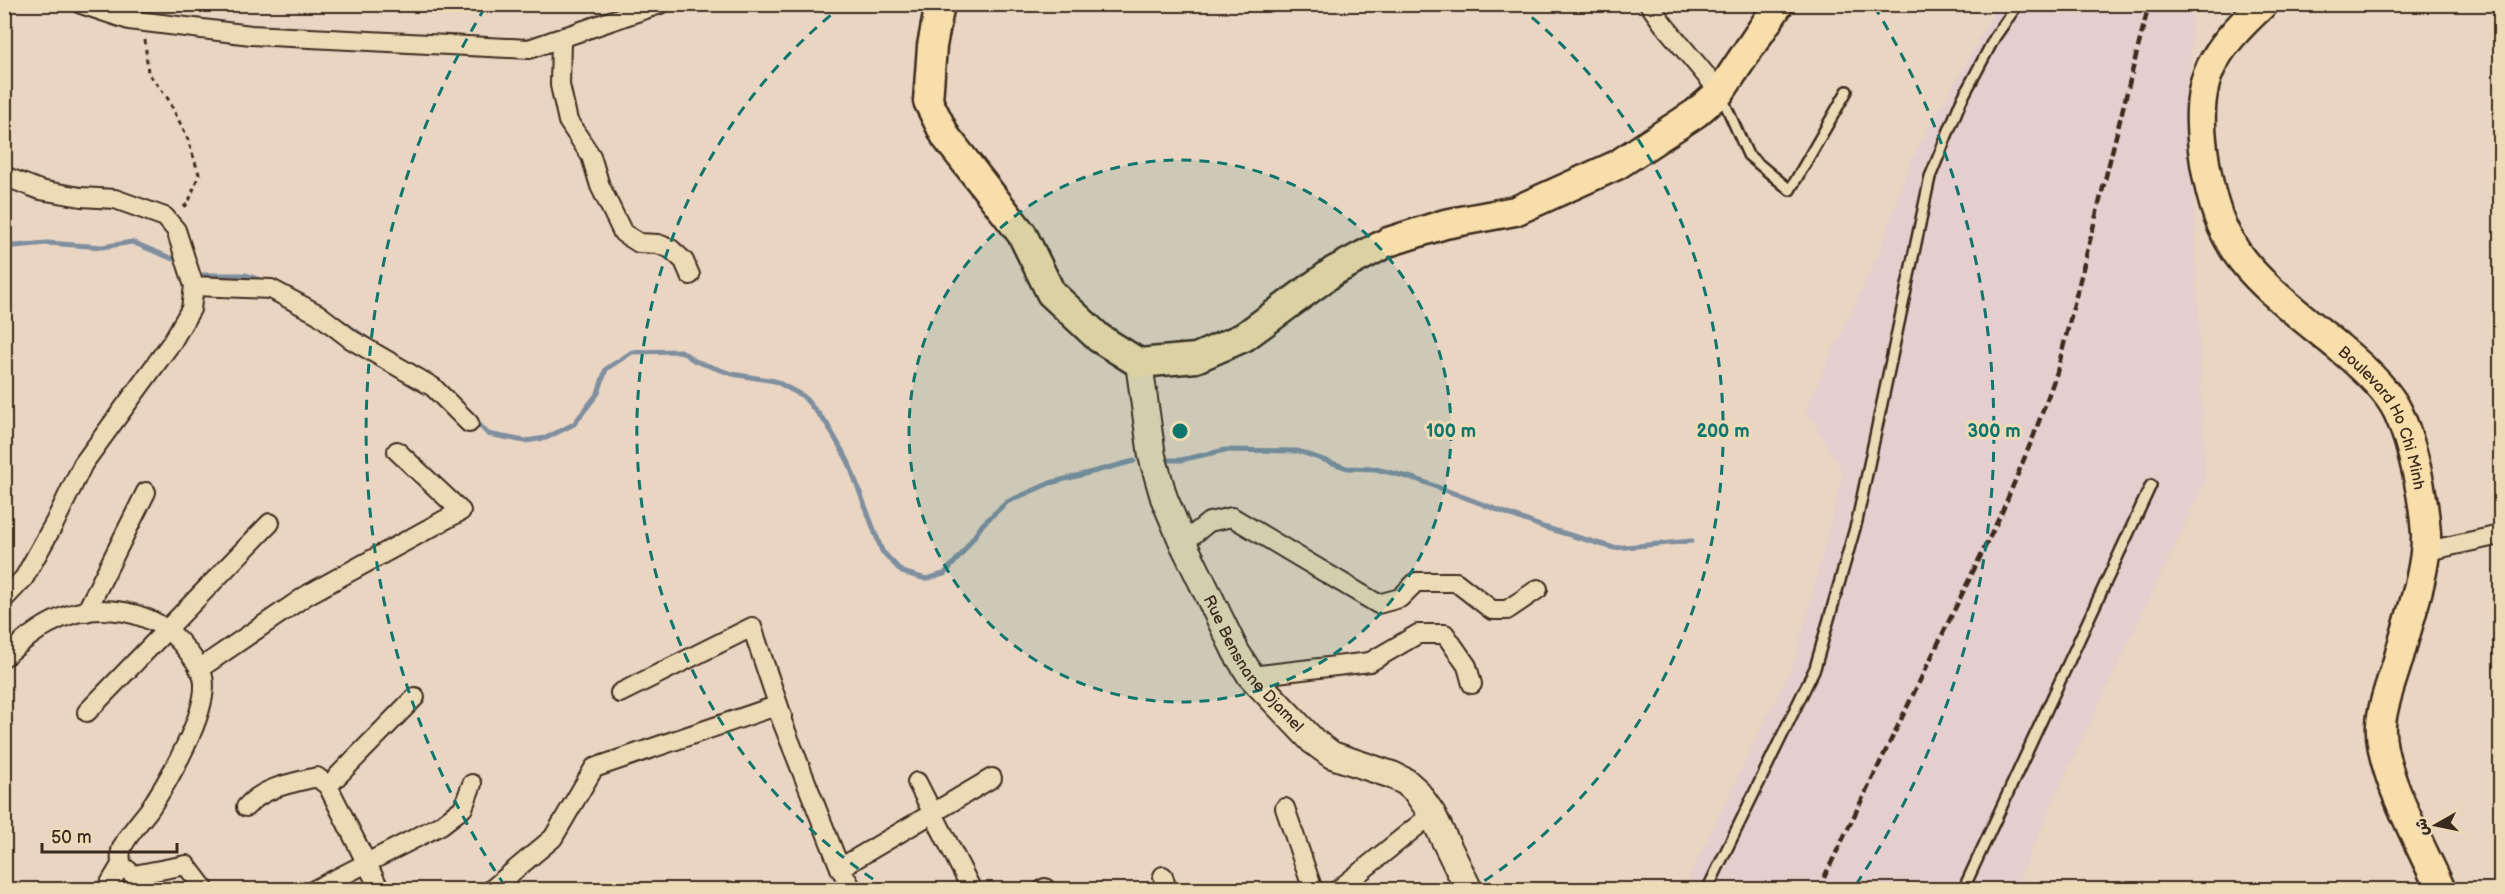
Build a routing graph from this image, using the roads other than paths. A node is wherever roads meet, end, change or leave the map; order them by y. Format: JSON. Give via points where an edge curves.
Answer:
{"nodes":[{"id":1,"x":81,"y":4,"type":"edge"},
{"id":2,"x":660,"y":4,"type":"edge"},
{"id":3,"x":940,"y":4,"type":"edge"},
{"id":4,"x":1649,"y":4,"type":"edge"},
{"id":5,"x":1779,"y":4,"type":"edge"},
{"id":6,"x":2018,"y":4,"type":"edge"},
{"id":7,"x":2263,"y":4,"type":"edge"},
{"id":8,"x":561,"y":40,"type":"junction"},
{"id":9,"x":1846,"y":91,"type":"dead end"},
{"id":10,"x":1720,"y":92,"type":"junction"},
{"id":11,"x":4,"y":176,"type":"edge"},
{"id":12,"x":690,"y":275,"type":"dead end"},
{"id":13,"x":194,"y":286,"type":"junction"},
{"id":14,"x":1139,"y":363,"type":"junction"},
{"id":15,"x":469,"y":423,"type":"dead end"},
{"id":16,"x":397,"y":451,"type":"dead end"},
{"id":17,"x":2151,"y":484,"type":"dead end"},
{"id":18,"x":146,"y":492,"type":"dead end"},
{"id":19,"x":270,"y":523,"type":"dead end"},
{"id":20,"x":2500,"y":535,"type":"edge"},
{"id":21,"x":1183,"y":543,"type":"junction"},
{"id":22,"x":2423,"y":552,"type":"junction"},
{"id":23,"x":1538,"y":589,"type":"dead end"},
{"id":24,"x":4,"y":599,"type":"edge"},
{"id":25,"x":86,"y":612,"type":"junction"},
{"id":26,"x":165,"y":629,"type":"junction"},
{"id":27,"x":4,"y":657,"type":"edge"},
{"id":28,"x":199,"y":669,"type":"junction"},
{"id":29,"x":1251,"y":676,"type":"junction"},
{"id":30,"x":1472,"y":684,"type":"dead end"},
{"id":31,"x":620,"y":693,"type":"dead end"},
{"id":32,"x":416,"y":697,"type":"dead end"},
{"id":33,"x":87,"y":712,"type":"dead end"},
{"id":34,"x":785,"y":725,"type":"junction"},
{"id":35,"x":992,"y":778,"type":"dead end"},
{"id":36,"x":917,"y":782,"type":"dead end"},
{"id":37,"x":472,"y":784,"type":"dead end"},
{"id":38,"x":328,"y":786,"type":"junction"},
{"id":39,"x":246,"y":807,"type":"dead end"},
{"id":40,"x":1285,"y":808,"type":"dead end"},
{"id":41,"x":933,"y":813,"type":"junction"},
{"id":42,"x":1432,"y":814,"type":"junction"},
{"id":43,"x":368,"y":864,"type":"junction"},
{"id":44,"x":121,"y":865,"type":"junction"},
{"id":45,"x":840,"y":868,"type":"junction"},
{"id":46,"x":106,"y":890,"type":"edge"},
{"id":47,"x":205,"y":890,"type":"edge"},
{"id":48,"x":314,"y":890,"type":"edge"},
{"id":49,"x":380,"y":890,"type":"edge"},
{"id":50,"x":491,"y":890,"type":"edge"},
{"id":51,"x":853,"y":890,"type":"edge"},
{"id":52,"x":972,"y":890,"type":"edge"},
{"id":53,"x":1313,"y":890,"type":"edge"},
{"id":54,"x":1338,"y":890,"type":"edge"},
{"id":55,"x":1469,"y":890,"type":"edge"},
{"id":56,"x":1707,"y":890,"type":"edge"},
{"id":57,"x":1963,"y":890,"type":"edge"},
{"id":58,"x":2441,"y":890,"type":"edge"}],
"edges":[{"from":1,"to":8,"type":"street","via":[[129,20],[251,35],[529,49]]},
{"from":2,"to":8,"type":"street"},
{"from":3,"to":14,"type":"main road","via":[[928,101],[946,137],[1022,234],[1051,293],[1100,338]]},
{"from":4,"to":10,"type":"street"},
{"from":5,"to":10,"type":"main road"},
{"from":6,"to":56,"type":"lane","via":[[1995,37],[1961,101],[1930,177],[1857,521],[1815,668]]},
{"from":7,"to":22,"type":"main road","name":"Boulevard Ho Chi Minh","via":[[2220,51],[2204,81],[2199,118],[2205,163],[2219,216],[2231,245],[2247,267],[2366,370],[2398,410],[2416,470],[2426,536]]},
{"from":8,"to":12,"type":"street","via":[[560,85],[568,121],[591,156],[600,186],[623,233],[634,242],[671,249],[684,261]]},
{"from":9,"to":10,"type":"lane","via":[[1790,190],[1748,155]]},
{"from":10,"to":14,"type":"main road","via":[[1696,113],[1617,165],[1515,211],[1445,224],[1389,242],[1334,271],[1244,337],[1196,358]]},
{"from":11,"to":13,"type":"street","via":[[40,190],[115,199],[165,217],[176,230]]},
{"from":13,"to":15,"type":"street","via":[[271,289],[434,387]]},
{"from":13,"to":24,"type":"street","via":[[191,309],[171,342],[84,464],[24,578]]},
{"from":14,"to":21,"type":"main road","name":"Rue Bensnane Djamel","via":[[1152,456]]},
{"from":16,"to":28,"type":"street","via":[[461,510],[307,596]]},
{"from":17,"to":57,"type":"lane"},
{"from":18,"to":25,"type":"street"},
{"from":19,"to":26,"type":"street"},
{"from":20,"to":22,"type":"street"},
{"from":21,"to":23,"type":"street","via":[[1209,522],[1232,517],[1378,604],[1400,598],[1416,582],[1456,582],[1492,610],[1507,610]]},
{"from":21,"to":29,"type":"main road","name":"Rue Bensnane Djamel"},
{"from":22,"to":58,"type":"main road","name":"Boulevard Ho Chi Minh","via":[[2419,583],[2381,725],[2384,756],[2396,789]]},
{"from":25,"to":26,"type":"street","via":[[124,611],[151,619]]},
{"from":25,"to":27,"type":"street","via":[[64,615],[32,632]]},
{"from":26,"to":28,"type":"street"},
{"from":26,"to":33,"type":"street"},
{"from":28,"to":44,"type":"street","via":[[203,678],[202,705],[184,750],[121,850]]},
{"from":29,"to":30,"type":"street","via":[[1370,662],[1418,634],[1445,634],[1467,666]]},
{"from":29,"to":42,"type":"main road","name":"Rue Bensnane Djamel","via":[[1313,741],[1332,755],[1406,782]]},
{"from":31,"to":34,"type":"street","via":[[752,627]]},
{"from":32,"to":38,"type":"street"},
{"from":34,"to":45,"type":"street"},
{"from":34,"to":50,"type":"street","via":[[776,706],[594,768],[553,838]]},
{"from":35,"to":41,"type":"street"},
{"from":36,"to":41,"type":"street"},
{"from":37,"to":43,"type":"street","via":[[463,808],[441,825]]},
{"from":38,"to":39,"type":"street","via":[[317,777],[282,785],[256,796]]},
{"from":38,"to":43,"type":"street"},
{"from":40,"to":53,"type":"street"},
{"from":41,"to":45,"type":"street"},
{"from":41,"to":52,"type":"street"},
{"from":42,"to":54,"type":"street"},
{"from":42,"to":55,"type":"main road","name":"Rue Bensnane Djamel"},
{"from":43,"to":48,"type":"street"},
{"from":43,"to":49,"type":"street"},
{"from":44,"to":46,"type":"street"},
{"from":44,"to":47,"type":"street","via":[[134,875],[186,865]]},
{"from":45,"to":51,"type":"street"}]}
